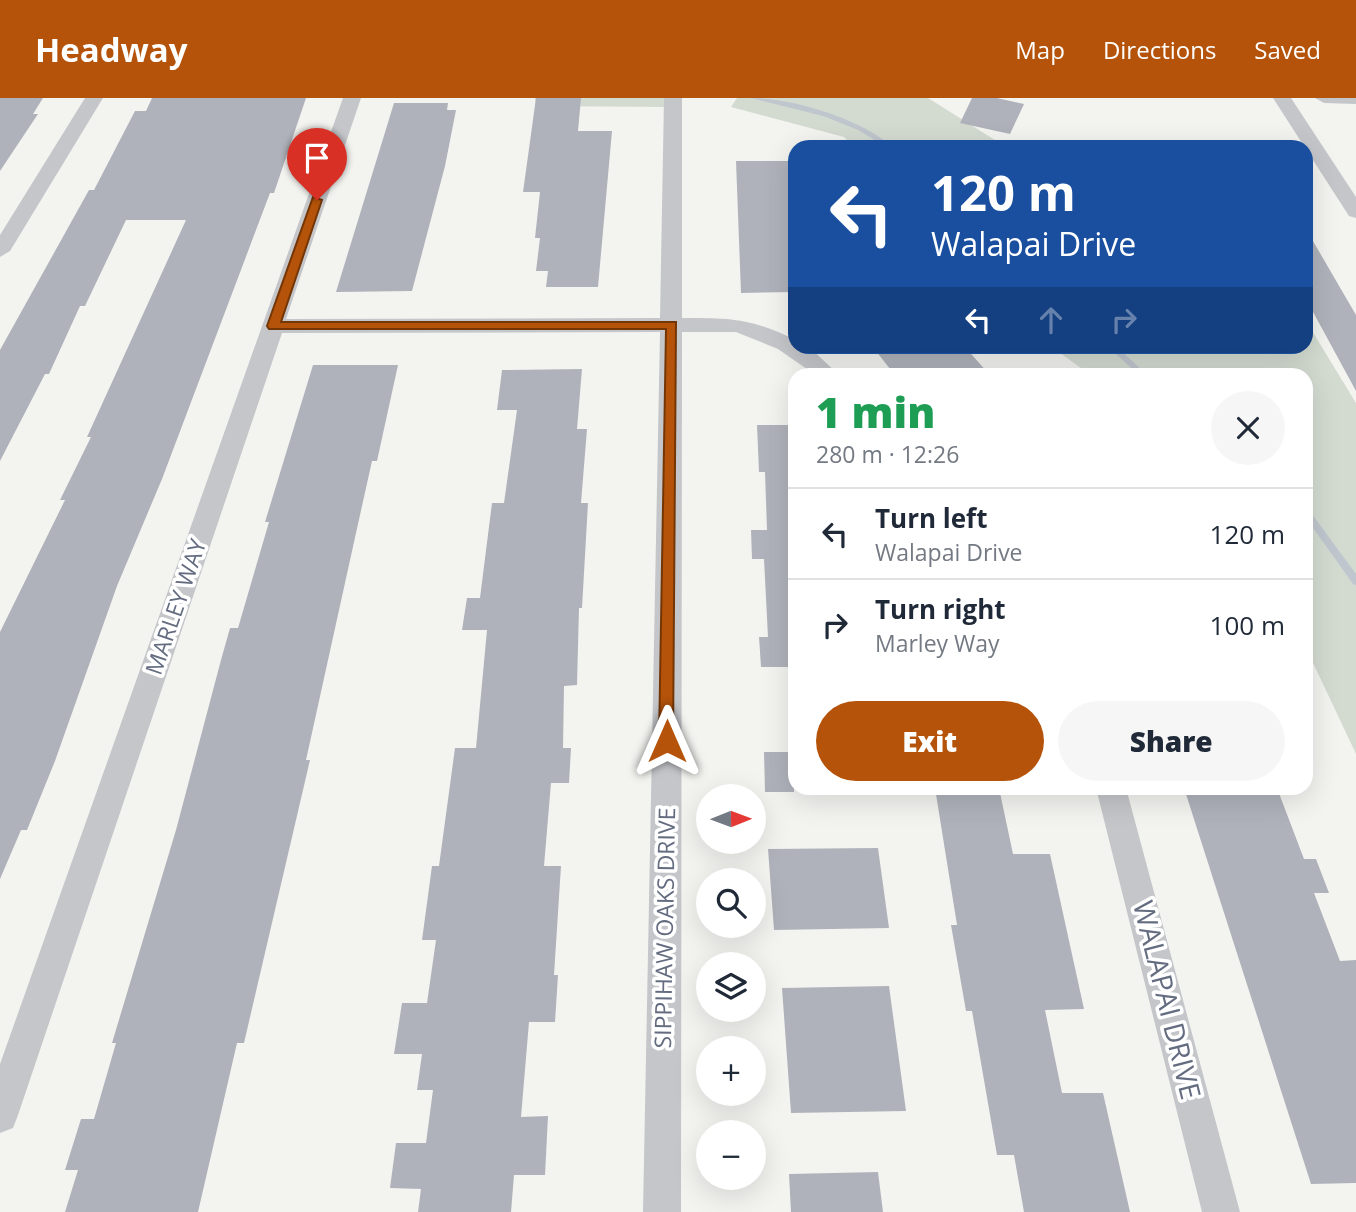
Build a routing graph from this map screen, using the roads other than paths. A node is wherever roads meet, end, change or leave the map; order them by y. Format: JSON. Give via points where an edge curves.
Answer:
{"nodes":[{"id":1,"x":94,"y":98,"type":"edge"},
{"id":2,"x":352,"y":98,"type":"edge"},
{"id":3,"x":673,"y":98,"type":"edge"},
{"id":4,"x":1282,"y":98,"type":"edge"},
{"id":5,"x":1324,"y":98,"type":"edge"},
{"id":6,"x":1356,"y":99,"type":"edge"},
{"id":7,"x":1309,"y":140,"type":"edge"},
{"id":8,"x":1313,"y":146,"type":"edge"},
{"id":9,"x":1356,"y":212,"type":"edge"},
{"id":10,"x":0,"y":251,"type":"edge"},
{"id":11,"x":672,"y":325,"type":"junction"},
{"id":12,"x":273,"y":326,"type":"junction"},
{"id":13,"x":788,"y":345,"type":"edge"},
{"id":14,"x":804,"y":354,"type":"edge"},
{"id":15,"x":822,"y":368,"type":"edge"},
{"id":16,"x":1113,"y":795,"type":"edge"},
{"id":17,"x":0,"y":1115,"type":"edge"},
{"id":18,"x":662,"y":1212,"type":"edge"},
{"id":19,"x":1221,"y":1212,"type":"edge"}],
"edges":[{"from":1,"to":10,"type":"street"},
{"from":2,"to":12,"type":"street","name":"MARLEY WAY"},
{"from":3,"to":11,"type":"street","name":"SIPPIHAW OAKS DRIVE"},
{"from":4,"to":7,"type":"street"},
{"from":5,"to":6,"type":"street"},
{"from":8,"to":9,"type":"street"},
{"from":11,"to":12,"type":"street"},
{"from":11,"to":13,"type":"street","via":[[738,325]]},
{"from":11,"to":18,"type":"street","name":"SIPPIHAW OAKS DRIVE"},
{"from":12,"to":17,"type":"street","name":"MARLEY WAY"},
{"from":14,"to":15,"type":"street"},
{"from":16,"to":19,"type":"street","name":"WALAPAI DRIVE"}]}
